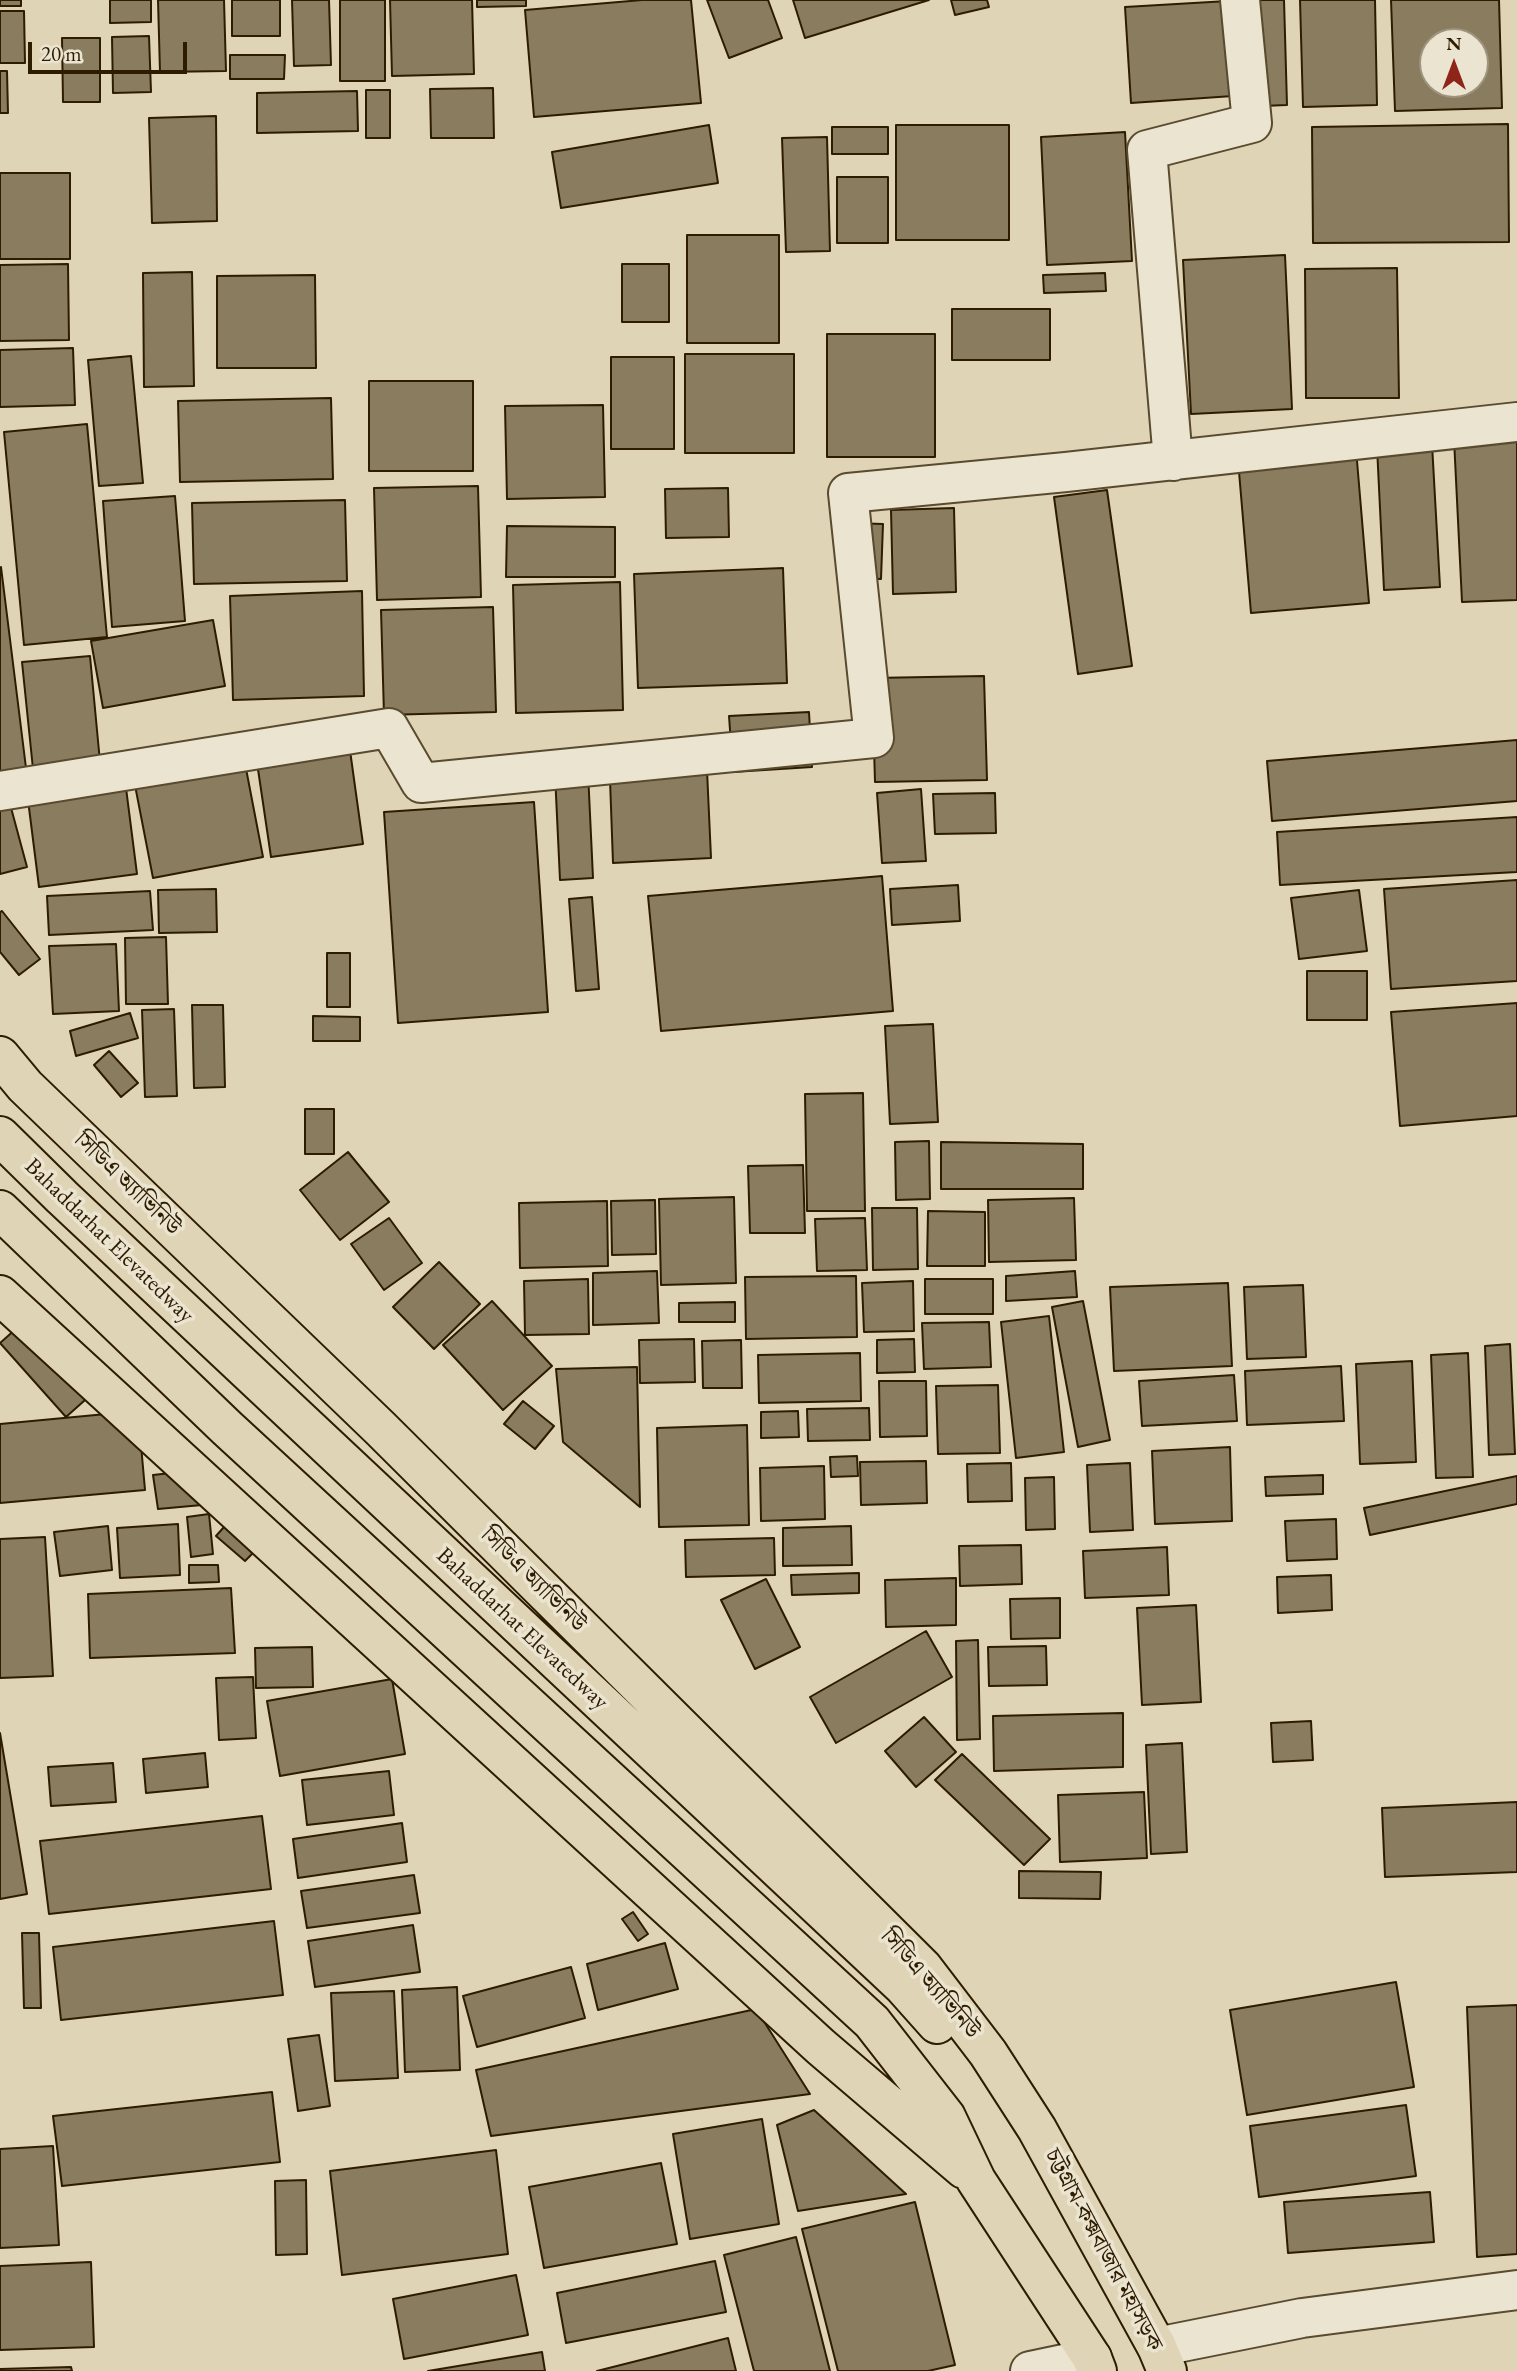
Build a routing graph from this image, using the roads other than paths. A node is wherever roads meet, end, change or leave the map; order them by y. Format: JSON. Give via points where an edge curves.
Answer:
{"nodes":[{"id":1,"x":1240,"y":0,"type":"edge"},
{"id":2,"x":1517,"y":422,"type":"edge"},
{"id":3,"x":1173,"y":461,"type":"junction"},
{"id":4,"x":0,"y":791,"type":"edge"},
{"id":5,"x":0,"y":1055,"type":"edge"},
{"id":6,"x":0,"y":1136,"type":"edge"},
{"id":7,"x":0,"y":1210,"type":"edge"},
{"id":8,"x":0,"y":1295,"type":"edge"},
{"id":9,"x":1037,"y":2129,"type":"junction"},
{"id":10,"x":976,"y":2179,"type":"junction"},
{"id":11,"x":1517,"y":2290,"type":"edge"},
{"id":12,"x":1162,"y":2359,"type":"edge"},
{"id":13,"x":1094,"y":2365,"type":"edge"},
{"id":14,"x":1030,"y":2371,"type":"edge"}],
"edges":[{"from":1,"to":3,"type":"street","via":[[1252,123],[1147,150]]},
{"from":2,"to":3,"type":"street"},
{"from":3,"to":4,"type":"street","via":[[848,494],[874,737],[421,783],[388,728]]},
{"from":5,"to":9,"type":"highway","name":"সিডিএ অ্যাভিনিউ","via":[[25,1086],[380,1428],[923,1968],[988,2053]]},
{"from":6,"to":9,"type":"highway","name":"Bahaddarhat Elevatedway","via":[[904,1987]]},
{"from":7,"to":10,"type":"highway","via":[[237,1438],[872,2022],[946,2117]]},
{"from":8,"to":10,"type":"highway","via":[[821,2047]]},
{"from":9,"to":12,"type":"highway","name":"চট্টগ্রাম-কক্সবাজার মহাসড়ক"},
{"from":10,"to":13,"type":"highway"},
{"from":11,"to":12,"type":"street","via":[[1302,2318]]},
{"from":13,"to":14,"type":"street"}]}
